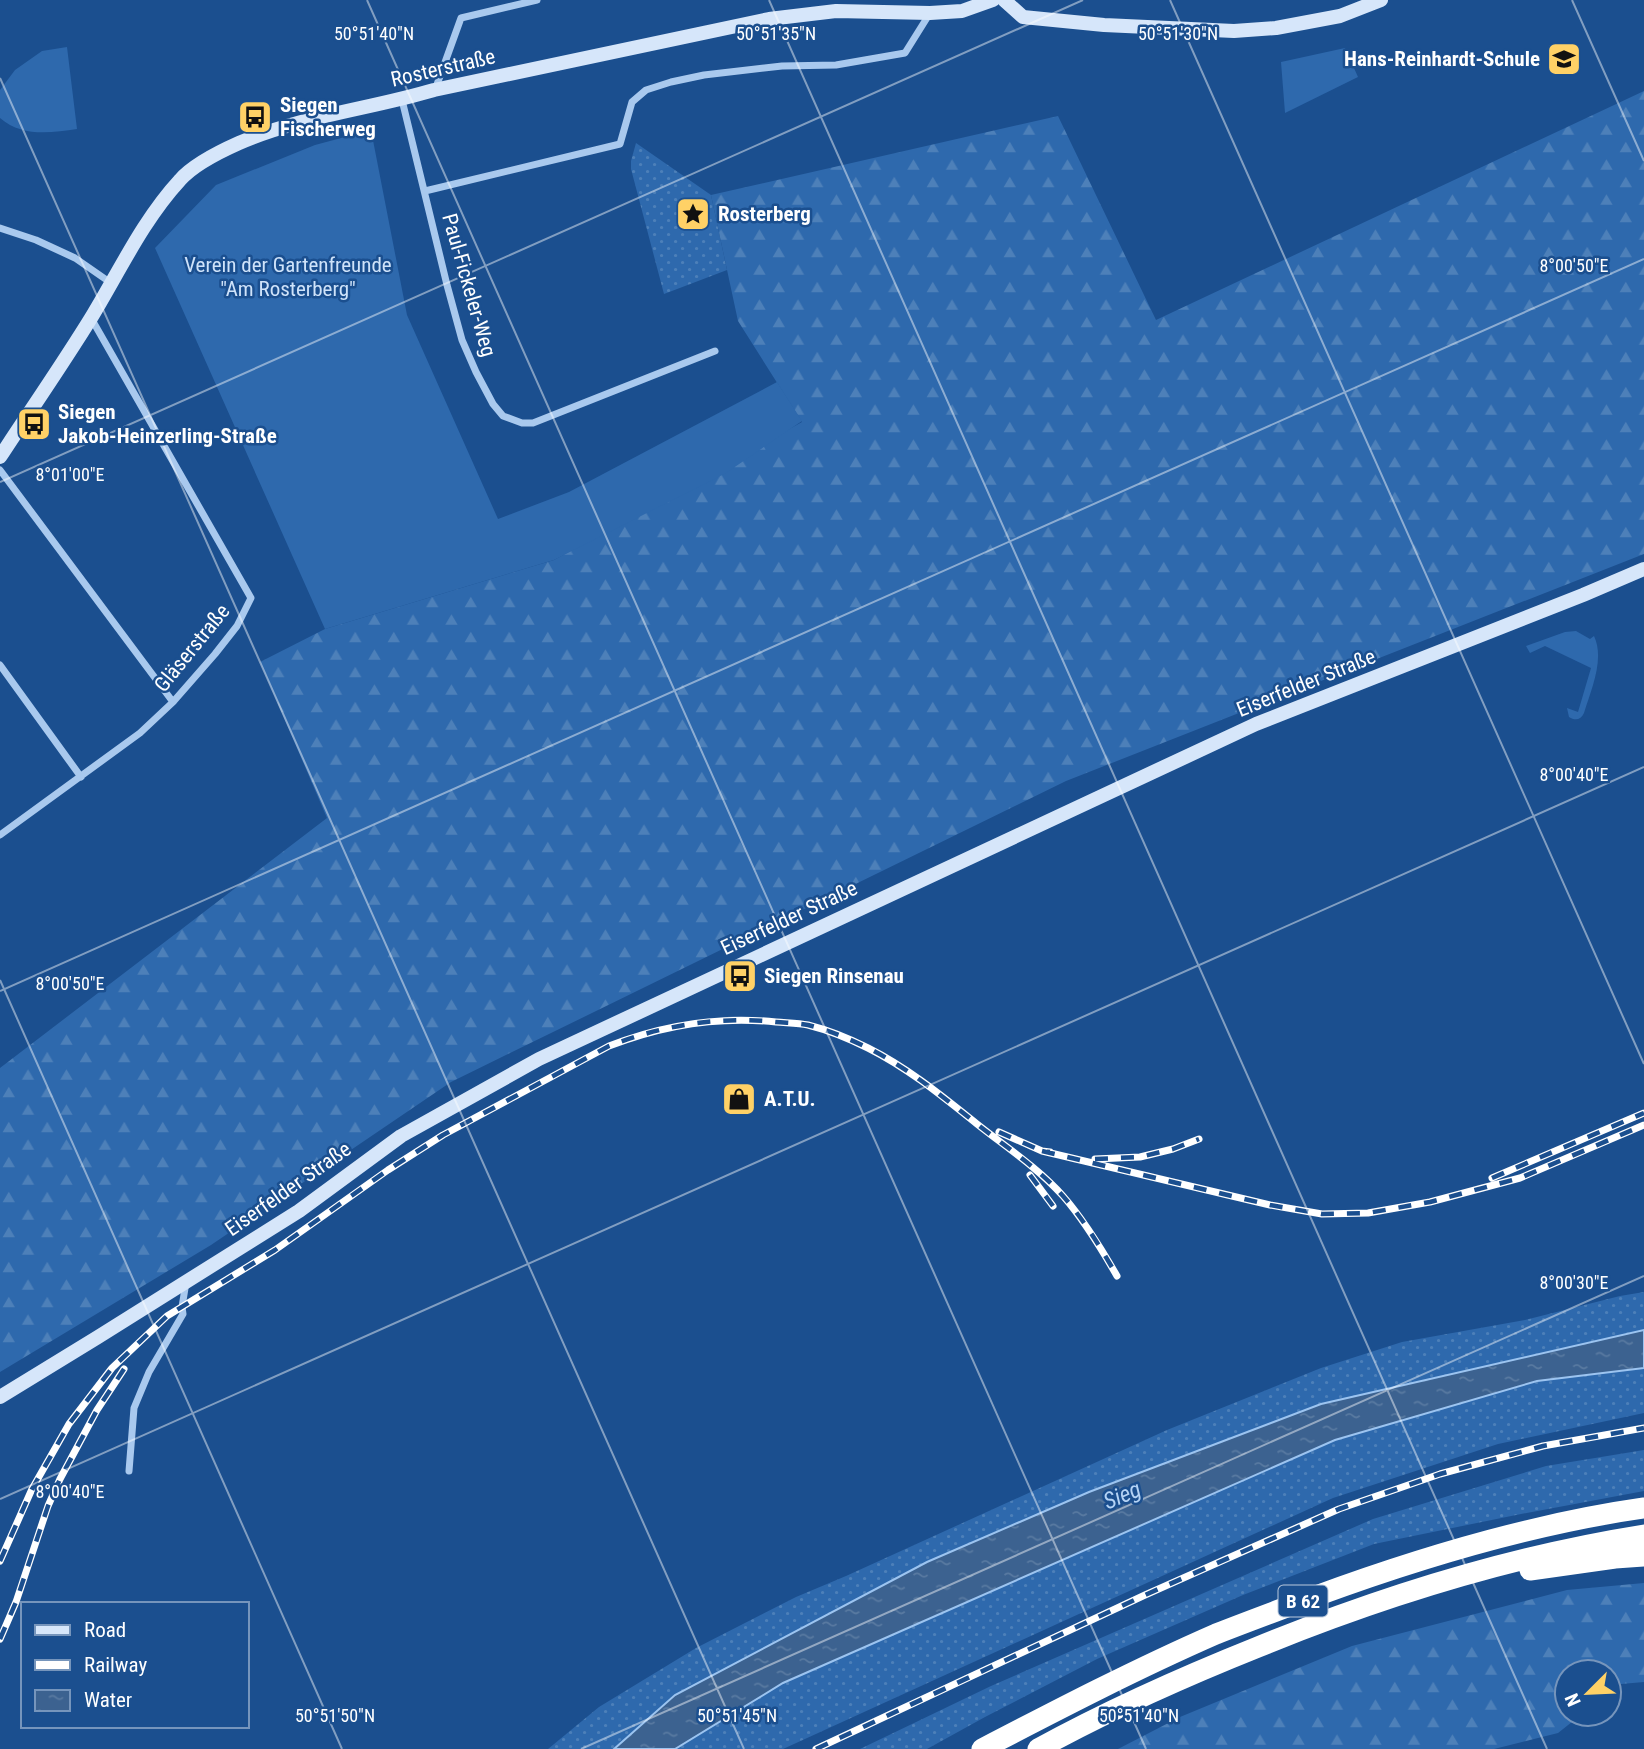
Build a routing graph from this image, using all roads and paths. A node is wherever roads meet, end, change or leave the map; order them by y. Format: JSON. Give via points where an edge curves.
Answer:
{"nodes":[{"id":1,"x":537,"y":0,"type":"edge"},
{"id":2,"x":993,"y":0,"type":"edge"},
{"id":3,"x":1004,"y":0,"type":"edge"},
{"id":4,"x":1381,"y":0,"type":"edge"},
{"id":5,"x":930,"y":13,"type":"junction"},
{"id":6,"x":434,"y":90,"type":"junction"},
{"id":7,"x":402,"y":100,"type":"junction"},
{"id":8,"x":425,"y":191,"type":"junction"},
{"id":9,"x":0,"y":228,"type":"edge"},
{"id":10,"x":111,"y":283,"type":"junction"},
{"id":11,"x":91,"y":318,"type":"junction"},
{"id":12,"x":715,"y":351,"type":"dead end"},
{"id":13,"x":0,"y":457,"type":"edge"},
{"id":14,"x":0,"y":470,"type":"edge"},
{"id":15,"x":1644,"y":569,"type":"edge"},
{"id":16,"x":0,"y":665,"type":"edge"},
{"id":17,"x":173,"y":702,"type":"junction"},
{"id":18,"x":81,"y":777,"type":"junction"},
{"id":19,"x":0,"y":835,"type":"edge"},
{"id":20,"x":186,"y":1282,"type":"junction"},
{"id":21,"x":0,"y":1397,"type":"edge"},
{"id":22,"x":129,"y":1471,"type":"dead end"},
{"id":23,"x":1644,"y":1508,"type":"edge"},
{"id":24,"x":1644,"y":1535,"type":"edge"},
{"id":25,"x":1644,"y":1556,"type":"edge"},
{"id":26,"x":1415,"y":1589,"type":"junction"},
{"id":27,"x":982,"y":1749,"type":"edge"},
{"id":28,"x":1038,"y":1749,"type":"edge"}],
"edges":[{"from":1,"to":6,"type":"street","via":[[461,18]]},
{"from":2,"to":5,"type":"main road","name":"Rosterstraße","via":[[962,11]]},
{"from":3,"to":4,"type":"main road","via":[[1023,17],[1234,31],[1340,16]]},
{"from":5,"to":6,"type":"main road","name":"Rosterstraße","via":[[836,11],[769,19]]},
{"from":5,"to":8,"type":"street","via":[[905,52],[836,65],[782,66],[671,82],[646,90],[632,102],[620,144]]},
{"from":6,"to":7,"type":"main road","name":"Rosterstraße"},
{"from":7,"to":8,"type":"street","name":"Paul-Fickeler-Weg"},
{"from":7,"to":10,"type":"main road","name":"Rosterstraße","via":[[287,127],[239,143],[191,170],[149,220]]},
{"from":8,"to":12,"type":"street","name":"Paul-Fickeler-Weg","via":[[462,340],[503,416],[533,423]]},
{"from":9,"to":10,"type":"street","via":[[75,258]]},
{"from":10,"to":11,"type":"main road","name":"Rosterstraße"},
{"from":11,"to":13,"type":"main road","name":"Rosterstraße"},
{"from":11,"to":17,"type":"street","name":"Gläserstraße","via":[[251,598],[237,626]]},
{"from":14,"to":17,"type":"street"},
{"from":15,"to":20,"type":"main road","name":"Eiserfelder Straße","via":[[1256,724],[577,1040],[401,1136],[299,1211]]},
{"from":16,"to":18,"type":"street"},
{"from":17,"to":18,"type":"street","name":"Gläserstraße"},
{"from":18,"to":19,"type":"street","name":"Gläserstraße"},
{"from":20,"to":21,"type":"main road","name":"Eiserfelder Straße"},
{"from":20,"to":22,"type":"street","via":[[183,1314],[134,1408]]},
{"from":23,"to":27,"type":"highway","number":"B 62","via":[[1522,1531],[1359,1580],[1217,1634]]},
{"from":24,"to":26,"type":"highway","number":"B 62","via":[[1530,1557]]},
{"from":25,"to":26,"type":"highway","number":"B 62"},
{"from":26,"to":28,"type":"highway","number":"B 62","via":[[1227,1659]]}]}
